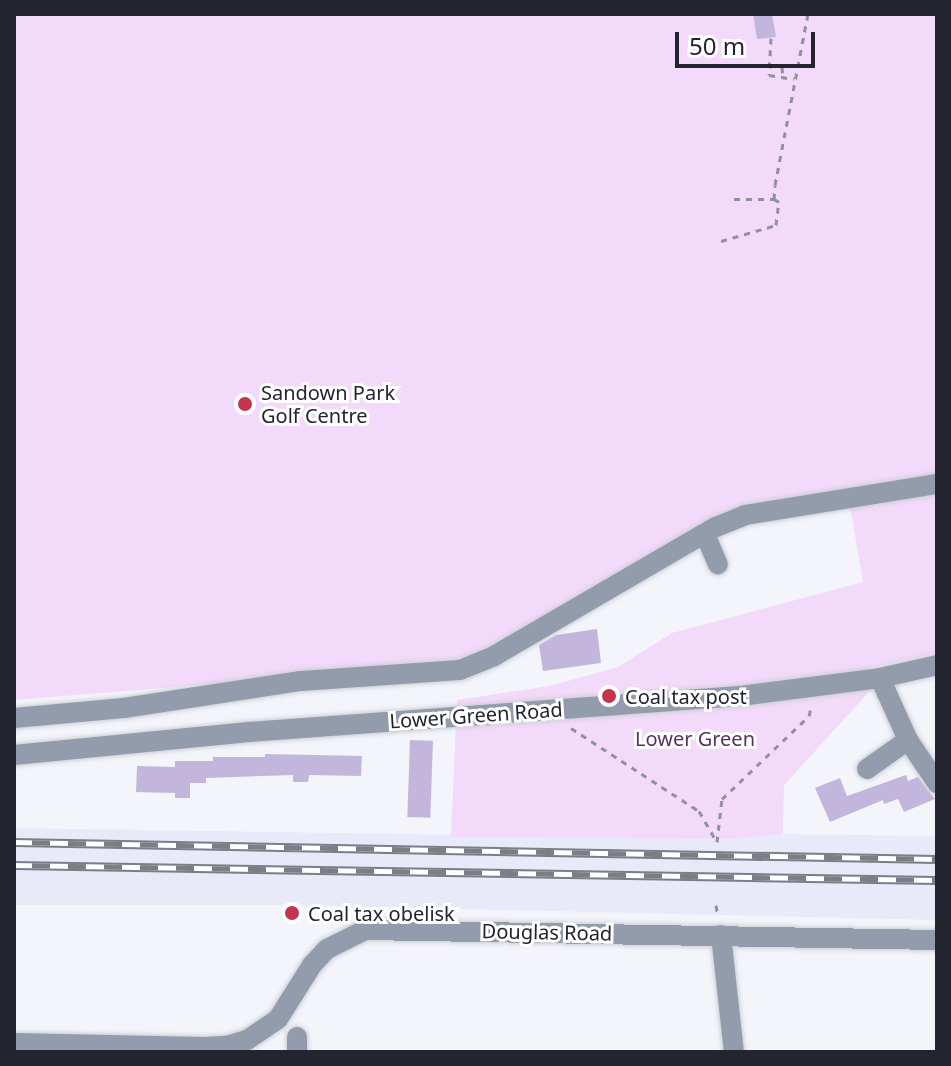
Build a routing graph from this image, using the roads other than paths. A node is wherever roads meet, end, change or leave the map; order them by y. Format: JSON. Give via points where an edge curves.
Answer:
{"nodes":[{"id":1,"x":937,"y":484,"type":"edge"},
{"id":2,"x":705,"y":534,"type":"junction"},
{"id":3,"x":718,"y":564,"type":"dead end"},
{"id":4,"x":937,"y":665,"type":"edge"},
{"id":5,"x":880,"y":678,"type":"junction"},
{"id":6,"x":14,"y":718,"type":"edge"},
{"id":7,"x":908,"y":740,"type":"junction"},
{"id":8,"x":14,"y":755,"type":"edge"},
{"id":9,"x":867,"y":769,"type":"dead end"},
{"id":10,"x":937,"y":783,"type":"edge"},
{"id":11,"x":721,"y":935,"type":"junction"},
{"id":12,"x":937,"y":940,"type":"edge"},
{"id":13,"x":14,"y":1043,"type":"edge"},
{"id":14,"x":249,"y":1046,"type":"edge"},
{"id":15,"x":734,"y":1052,"type":"edge"}],
"edges":[{"from":1,"to":2,"type":"street","via":[[745,515]]},
{"from":2,"to":3,"type":"street"},
{"from":2,"to":6,"type":"street","via":[[494,656],[460,670],[301,681],[124,708]]},
{"from":4,"to":5,"type":"street","name":"Lower Green Road"},
{"from":5,"to":7,"type":"street"},
{"from":5,"to":8,"type":"street","name":"Lower Green Road"},
{"from":7,"to":9,"type":"street"},
{"from":7,"to":10,"type":"street"},
{"from":11,"to":12,"type":"street","name":"Douglas Road"},
{"from":11,"to":14,"type":"street","name":"Douglas Road","via":[[365,930],[327,949],[278,1019]]},
{"from":11,"to":15,"type":"street"},
{"from":13,"to":14,"type":"street","name":"Douglas Road"}]}
